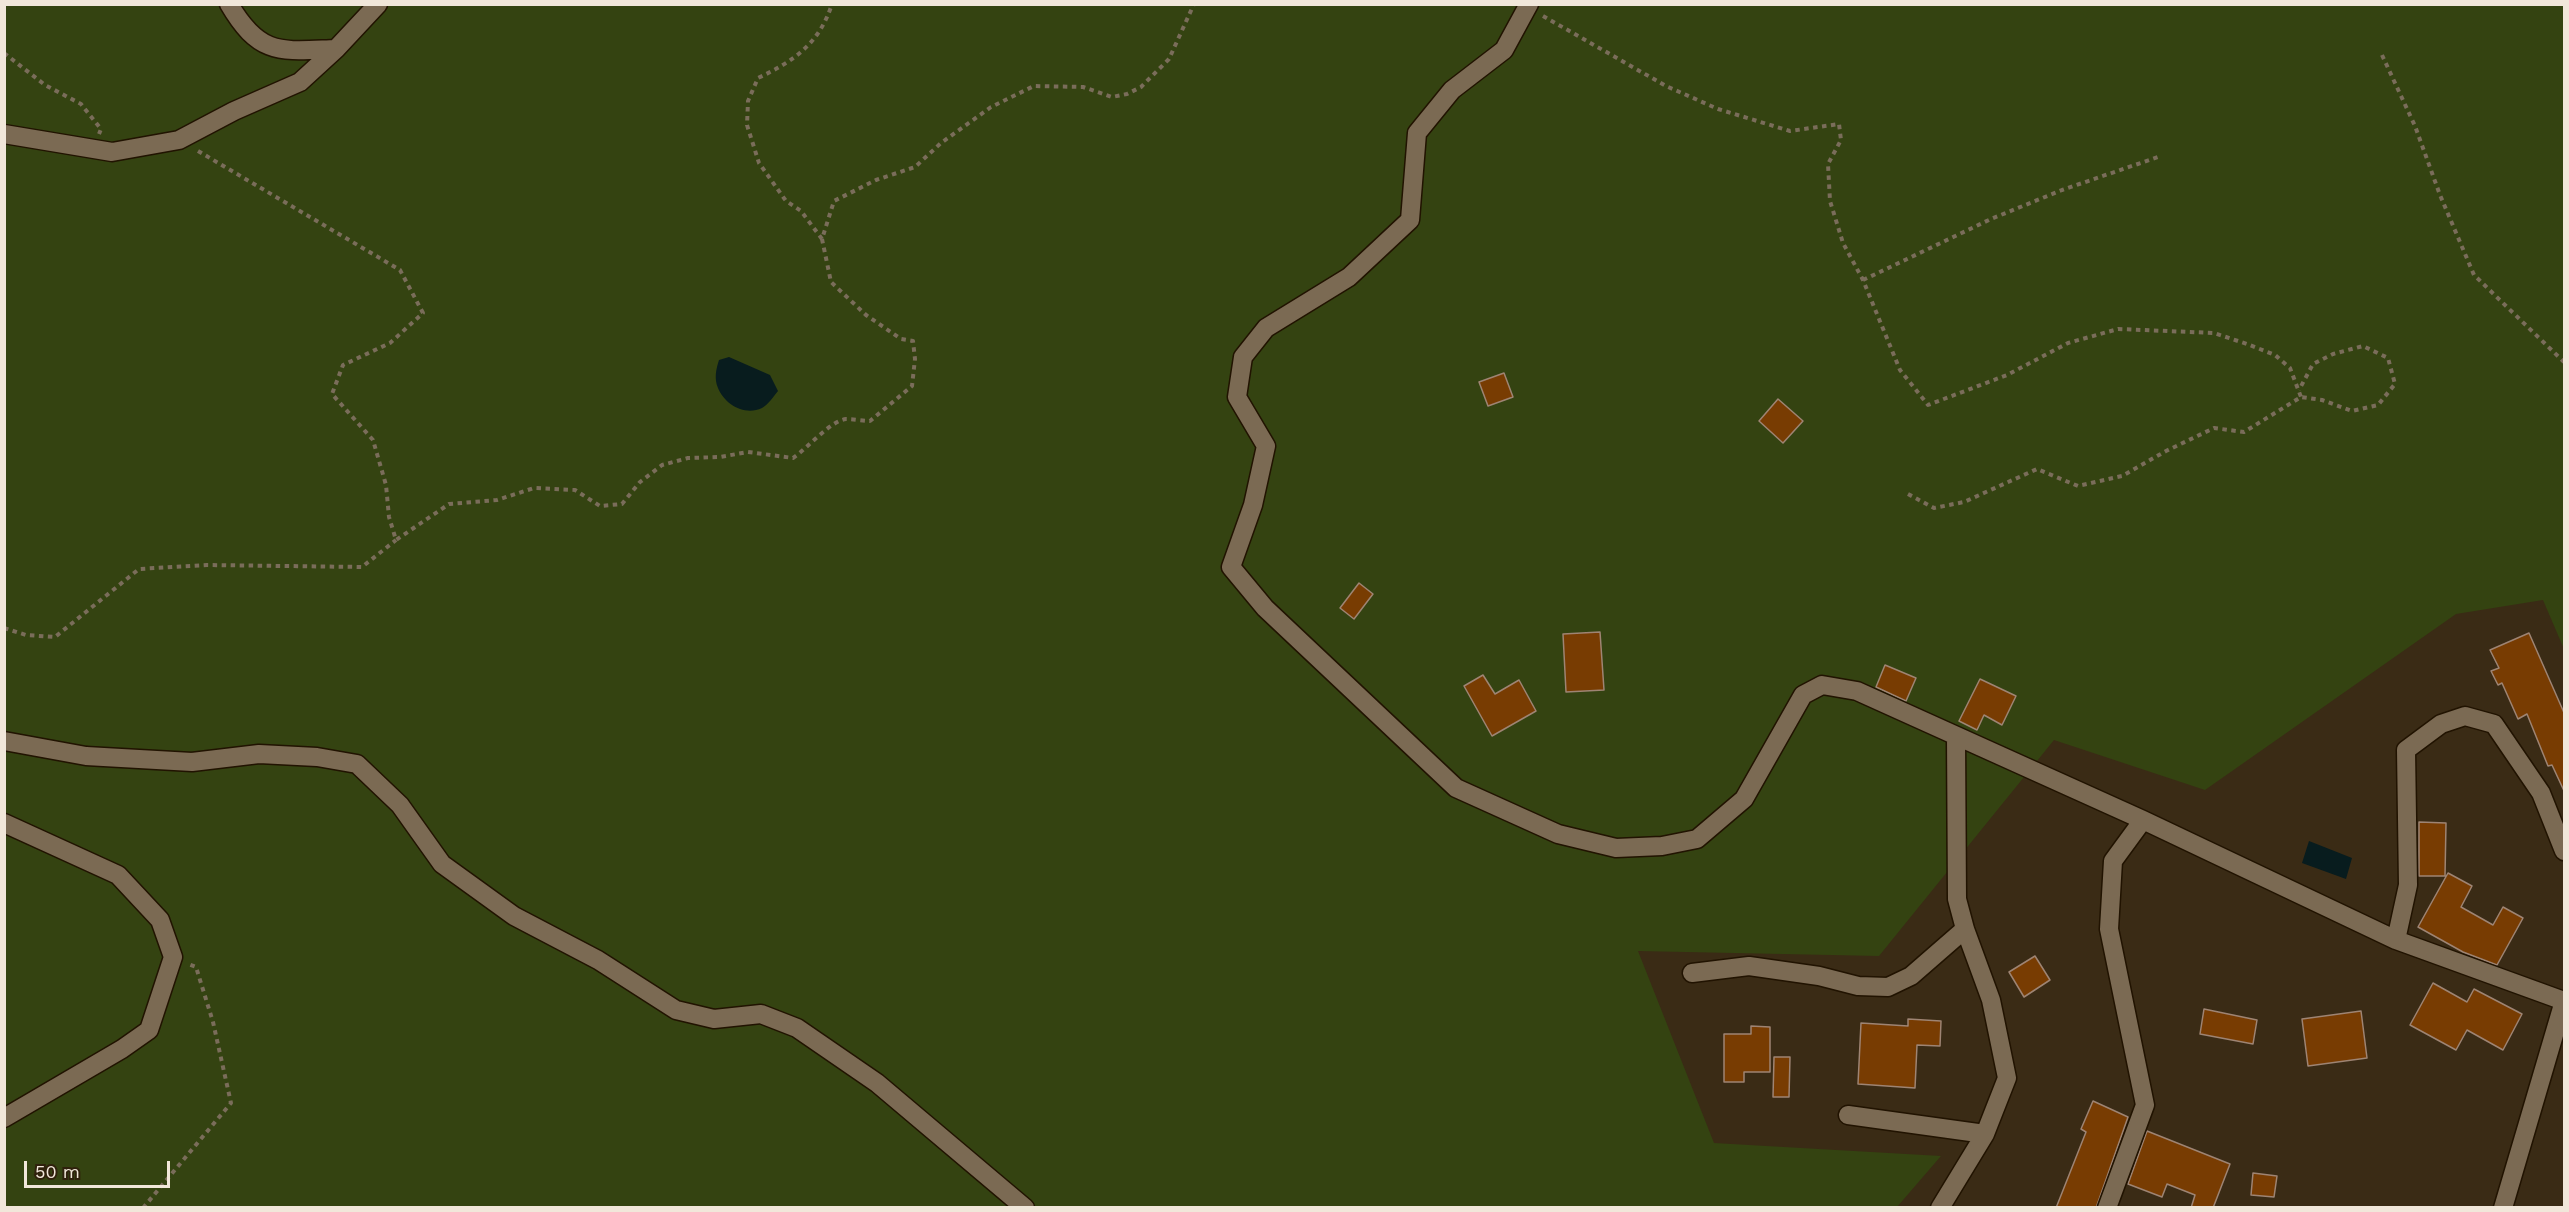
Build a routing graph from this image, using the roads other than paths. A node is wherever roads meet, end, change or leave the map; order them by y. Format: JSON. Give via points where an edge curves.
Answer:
{"nodes":[{"id":1,"x":230,"y":4,"type":"edge"},
{"id":2,"x":378,"y":4,"type":"edge"},
{"id":3,"x":1528,"y":6,"type":"edge"},
{"id":4,"x":336,"y":49,"type":"junction"},
{"id":5,"x":4,"y":134,"type":"edge"},
{"id":6,"x":1956,"y":737,"type":"junction"},
{"id":7,"x":4,"y":741,"type":"edge"},
{"id":8,"x":2143,"y":819,"type":"junction"},
{"id":9,"x":4,"y":823,"type":"edge"},
{"id":10,"x":2565,"y":851,"type":"edge"},
{"id":11,"x":1965,"y":929,"type":"junction"},
{"id":12,"x":2396,"y":940,"type":"junction"},
{"id":13,"x":1692,"y":973,"type":"dead end"},
{"id":14,"x":2564,"y":1001,"type":"edge"},
{"id":15,"x":1848,"y":1115,"type":"dead end"},
{"id":16,"x":4,"y":1118,"type":"edge"},
{"id":17,"x":1985,"y":1134,"type":"junction"},
{"id":18,"x":1025,"y":1208,"type":"edge"},
{"id":19,"x":1940,"y":1208,"type":"edge"},
{"id":20,"x":2107,"y":1208,"type":"edge"},
{"id":21,"x":2504,"y":1208,"type":"edge"}],
"edges":[{"from":1,"to":4,"type":"street","via":[[240,24],[264,46]]},
{"from":2,"to":4,"type":"street"},
{"from":3,"to":6,"type":"street","via":[[1504,51],[1452,90],[1417,134],[1410,220],[1349,277],[1266,328],[1243,357],[1237,397],[1266,446],[1253,505],[1231,567],[1265,608],[1456,788],[1558,834],[1616,848],[1662,846],[1697,839],[1744,799],[1803,695],[1822,685],[1857,691]]},
{"from":4,"to":5,"type":"street","via":[[300,82],[179,140],[112,152]]},
{"from":6,"to":8,"type":"street"},
{"from":6,"to":11,"type":"street","via":[[1957,899]]},
{"from":7,"to":18,"type":"street","via":[[86,756],[192,762],[260,754],[357,764],[400,805],[442,864],[514,916],[598,960],[676,1010],[714,1019],[761,1014],[797,1028],[877,1083]]},
{"from":8,"to":12,"type":"street"},
{"from":8,"to":20,"type":"street","via":[[2113,861],[2109,929],[2145,1104]]},
{"from":9,"to":16,"type":"street","via":[[118,875],[159,920],[173,957],[149,1030]]},
{"from":10,"to":12,"type":"street","via":[[2541,792],[2494,724],[2465,716],[2441,724],[2406,750],[2408,885]]},
{"from":11,"to":13,"type":"street","via":[[1911,976],[1888,987],[1858,986],[1749,966]]},
{"from":11,"to":17,"type":"street","via":[[1991,1000],[2007,1078]]},
{"from":12,"to":14,"type":"street"},
{"from":14,"to":21,"type":"street"},
{"from":15,"to":17,"type":"street"},
{"from":17,"to":19,"type":"street"}]}
